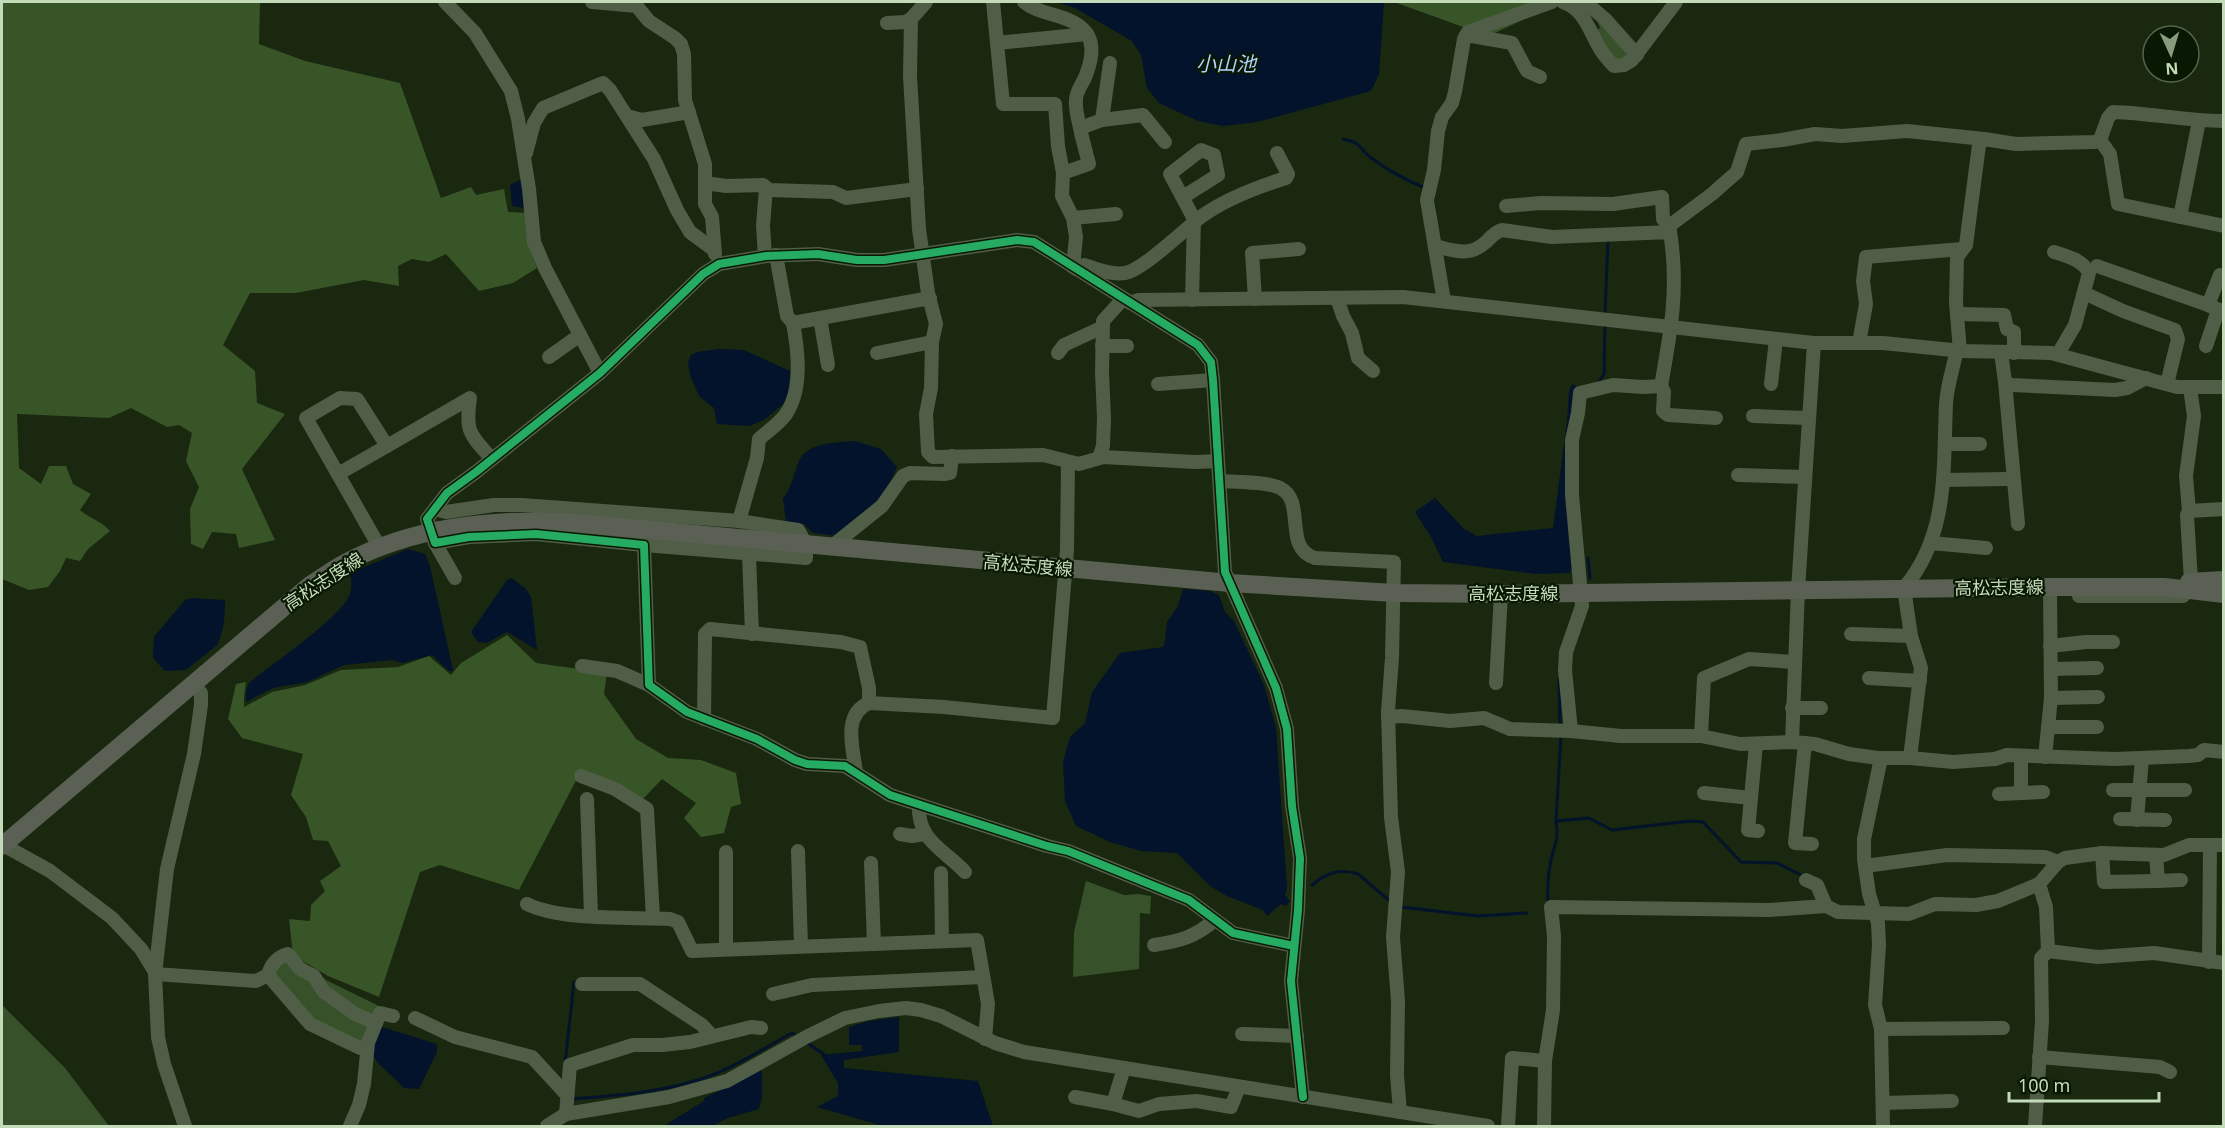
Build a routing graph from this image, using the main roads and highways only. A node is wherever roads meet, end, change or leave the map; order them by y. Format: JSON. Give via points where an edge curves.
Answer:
{"nodes":[{"id":1,"x":2223,"y":580,"type":"edge"},
{"id":2,"x":2164,"y":587,"type":"junction"},
{"id":3,"x":2223,"y":594,"type":"edge"},
{"id":4,"x":2,"y":845,"type":"edge"}],
"edges":[{"from":1,"to":2,"type":"main road","name":"高松志度線"},
{"from":2,"to":3,"type":"main road","name":"高松志度線"},
{"from":2,"to":4,"type":"main road","name":"高松志度線","via":[[2050,591],[1904,588],[1394,593],[1230,583],[553,522],[495,522],[380,548],[345,563],[310,585]]}]}
